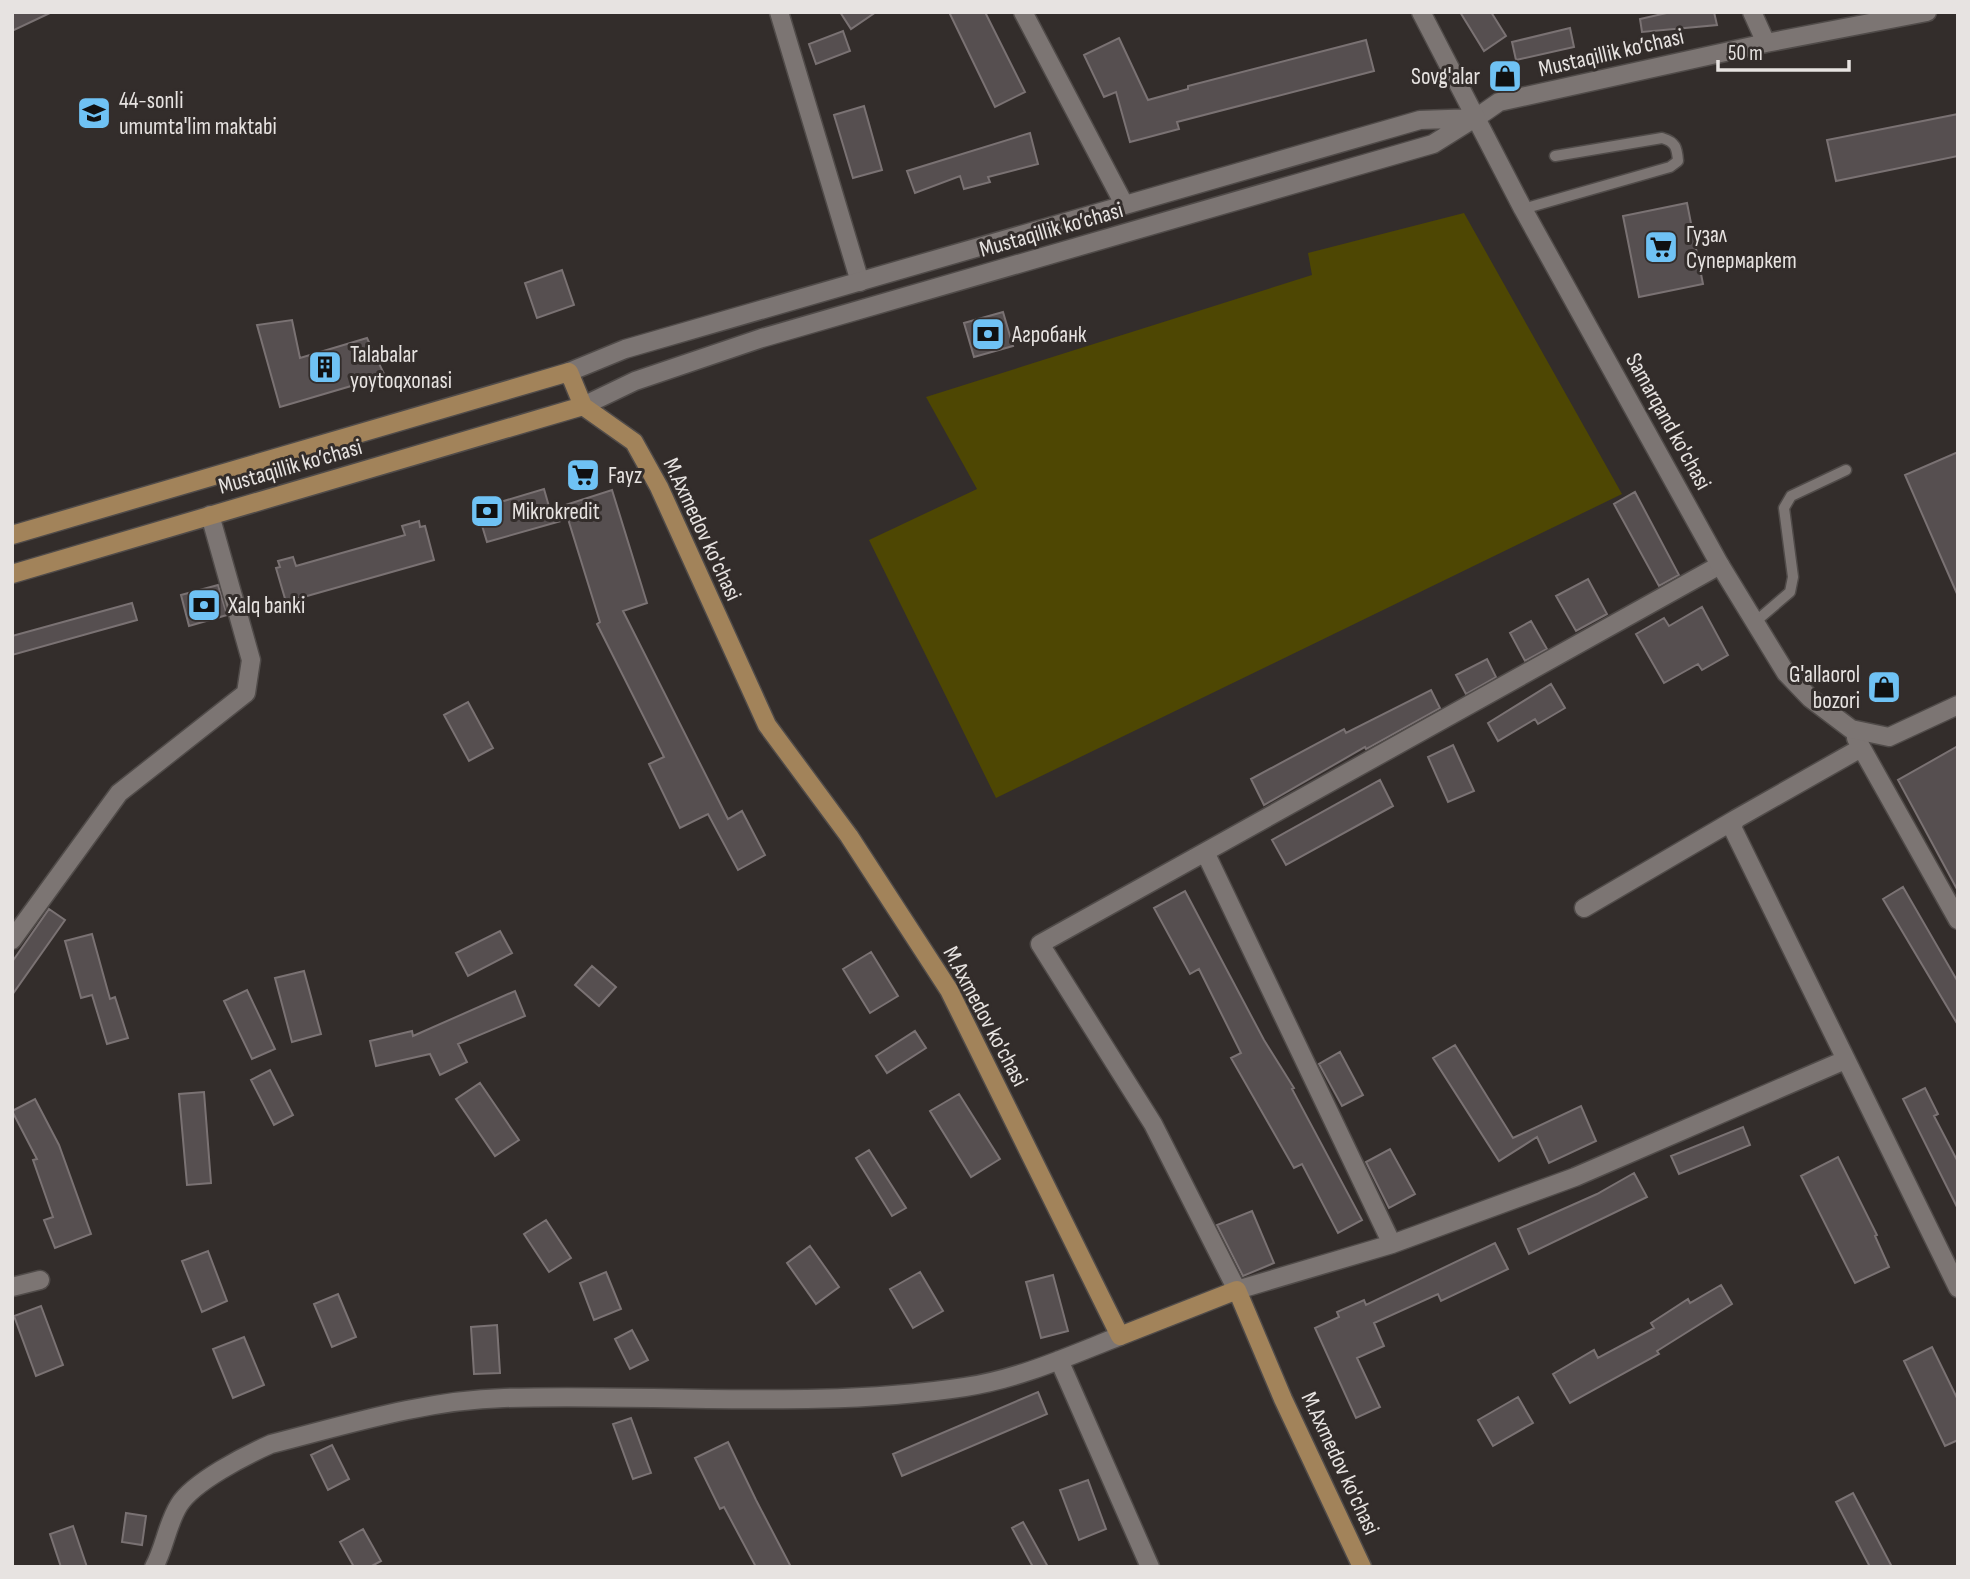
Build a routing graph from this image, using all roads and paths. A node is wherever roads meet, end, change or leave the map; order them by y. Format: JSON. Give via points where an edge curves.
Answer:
{"nodes":[{"id":1,"x":779,"y":12,"type":"edge"},
{"id":2,"x":1023,"y":12,"type":"edge"},
{"id":3,"x":1420,"y":12,"type":"edge"},
{"id":4,"x":1752,"y":12,"type":"edge"},
{"id":5,"x":1927,"y":12,"type":"edge"},
{"id":6,"x":1766,"y":43,"type":"junction"},
{"id":7,"x":1476,"y":118,"type":"junction"},
{"id":8,"x":1555,"y":156,"type":"dead end"},
{"id":9,"x":1124,"y":204,"type":"junction"},
{"id":10,"x":1523,"y":208,"type":"junction"},
{"id":11,"x":860,"y":282,"type":"junction"},
{"id":12,"x":569,"y":372,"type":"junction"},
{"id":13,"x":583,"y":406,"type":"junction"},
{"id":14,"x":1846,"y":470,"type":"dead end"},
{"id":15,"x":210,"y":516,"type":"junction"},
{"id":16,"x":12,"y":535,"type":"edge"},
{"id":17,"x":1720,"y":565,"type":"junction"},
{"id":18,"x":12,"y":574,"type":"edge"},
{"id":19,"x":1755,"y":622,"type":"junction"},
{"id":20,"x":1958,"y":705,"type":"edge"},
{"id":21,"x":1851,"y":729,"type":"junction"},
{"id":22,"x":1861,"y":748,"type":"junction"},
{"id":23,"x":1736,"y":819,"type":"junction"},
{"id":24,"x":1205,"y":852,"type":"junction"},
{"id":25,"x":1584,"y":908,"type":"dead end"},
{"id":26,"x":1958,"y":920,"type":"edge"},
{"id":27,"x":12,"y":940,"type":"edge"},
{"id":28,"x":1845,"y":1060,"type":"junction"},
{"id":29,"x":1392,"y":1244,"type":"junction"},
{"id":30,"x":40,"y":1280,"type":"dead end"},
{"id":31,"x":12,"y":1287,"type":"edge"},
{"id":32,"x":1958,"y":1288,"type":"edge"},
{"id":33,"x":1230,"y":1293,"type":"junction"},
{"id":34,"x":1120,"y":1336,"type":"junction"},
{"id":35,"x":1059,"y":1360,"type":"junction"},
{"id":36,"x":154,"y":1567,"type":"edge"},
{"id":37,"x":1150,"y":1567,"type":"edge"},
{"id":38,"x":1362,"y":1567,"type":"edge"}],
"edges":[{"from":1,"to":11,"type":"street"},
{"from":2,"to":9,"type":"street"},
{"from":3,"to":7,"type":"street","name":"Samarqand ko'chasi"},
{"from":4,"to":6,"type":"street"},
{"from":5,"to":6,"type":"street","name":"Mustaqillik ko’chasi"},
{"from":6,"to":7,"type":"street","name":"Mustaqillik ko’chasi","via":[[1499,102]]},
{"from":7,"to":9,"type":"street","name":"Mustaqillik ko’chasi","via":[[1420,120]]},
{"from":7,"to":10,"type":"street","name":"Samarqand ko'chasi"},
{"from":7,"to":13,"type":"street","name":"Mustaqillik ko’chasi","via":[[1433,144],[762,338],[635,381]]},
{"from":8,"to":10,"type":"lane","via":[[1662,138],[1677,148],[1678,161]]},
{"from":9,"to":11,"type":"street","name":"Mustaqillik ko’chasi"},
{"from":10,"to":17,"type":"street","name":"Samarqand ko'chasi"},
{"from":11,"to":12,"type":"street","name":"Mustaqillik ko’chasi","via":[[625,349]]},
{"from":12,"to":13,"type":"main road"},
{"from":12,"to":16,"type":"main road","name":"Mustaqillik ko’chasi"},
{"from":13,"to":15,"type":"main road","name":"Mustaqillik ko’chasi"},
{"from":13,"to":34,"type":"main road","name":"M.Axmedov ko'chasi","via":[[634,442],[659,486],[767,726],[849,836],[949,990]]},
{"from":14,"to":19,"type":"lane","via":[[1791,496],[1784,508],[1793,577],[1790,592]]},
{"from":15,"to":18,"type":"main road","name":"Mustaqillik ko’chasi"},
{"from":15,"to":27,"type":"street","via":[[251,660],[246,693],[119,793]]},
{"from":17,"to":19,"type":"street","name":"Samarqand ko'chasi"},
{"from":17,"to":24,"type":"street"},
{"from":19,"to":21,"type":"street","name":"Samarqand ko'chasi","via":[[1786,673]]},
{"from":20,"to":21,"type":"street","name":"Samarqand ko'chasi","via":[[1889,737]]},
{"from":21,"to":22,"type":"street"},
{"from":22,"to":23,"type":"street"},
{"from":22,"to":26,"type":"street"},
{"from":23,"to":25,"type":"street"},
{"from":23,"to":28,"type":"street","via":[[1732,827],[1736,841]]},
{"from":24,"to":29,"type":"street"},
{"from":24,"to":33,"type":"street","via":[[1040,944],[1153,1124]]},
{"from":28,"to":29,"type":"street","via":[[1574,1177]]},
{"from":28,"to":32,"type":"street"},
{"from":29,"to":33,"type":"street"},
{"from":30,"to":31,"type":"street"},
{"from":33,"to":34,"type":"main road"},
{"from":33,"to":38,"type":"main road","name":"M.Axmedov ko'chasi"},
{"from":34,"to":35,"type":"street"},
{"from":35,"to":36,"type":"street","via":[[1021,1375],[966,1387],[887,1395],[502,1398],[426,1407],[271,1444],[249,1454],[180,1503]]},
{"from":35,"to":37,"type":"street"}]}
